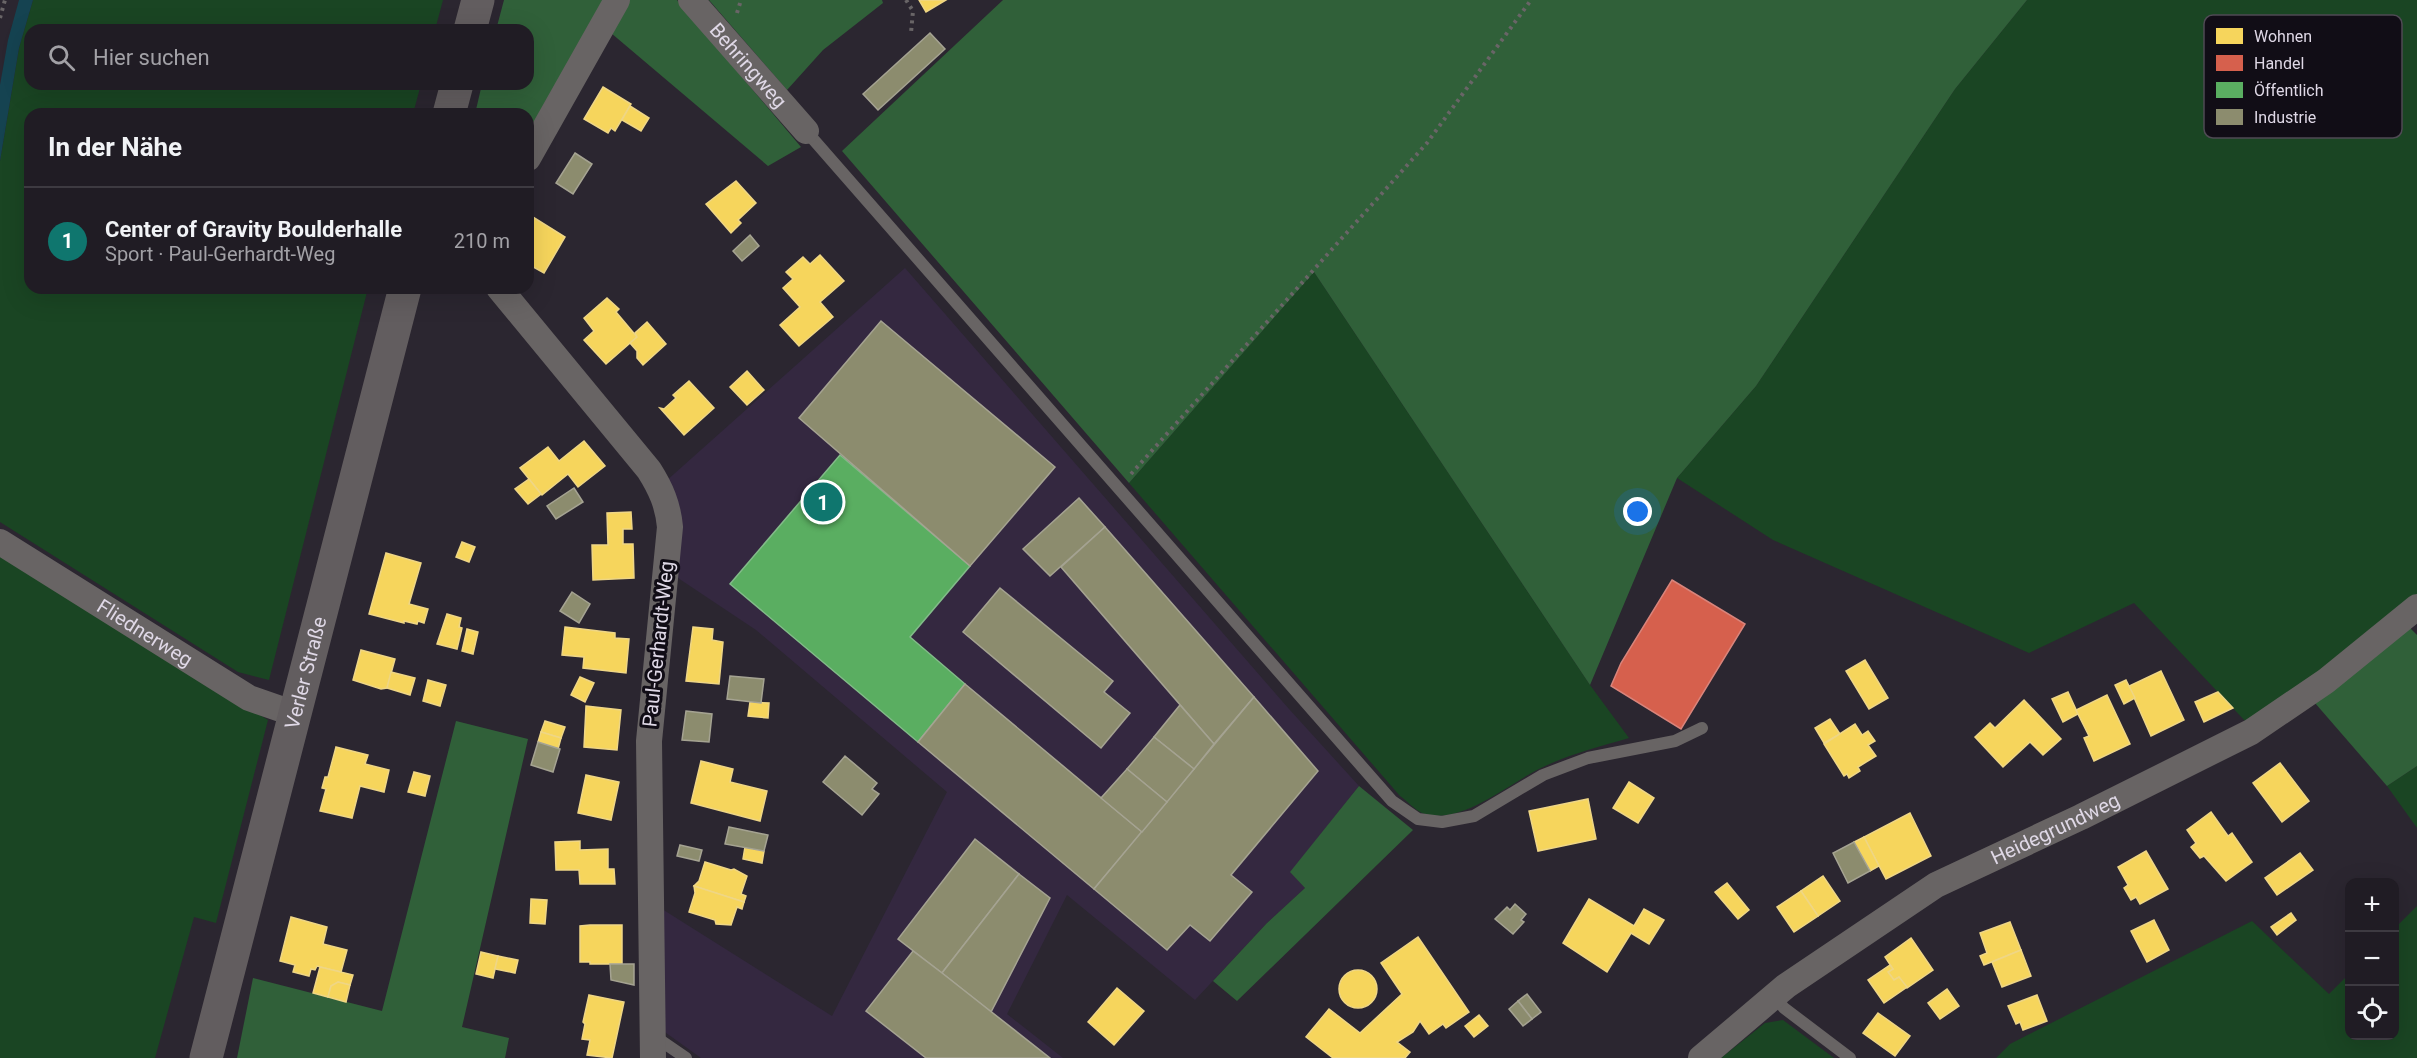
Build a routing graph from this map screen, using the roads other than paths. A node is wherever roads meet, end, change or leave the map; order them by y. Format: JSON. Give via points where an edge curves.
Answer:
{"nodes":[{"id":1,"x":478,"y":0,"type":"edge"},
{"id":2,"x":617,"y":0,"type":"edge"},
{"id":3,"x":691,"y":0,"type":"edge"},
{"id":4,"x":472,"y":24,"type":"edge"},
{"id":5,"x":455,"y":90,"type":"edge"},
{"id":6,"x":451,"y":108,"type":"edge"},
{"id":7,"x":806,"y":131,"type":"joint"},
{"id":8,"x":534,"y":148,"type":"edge"},
{"id":9,"x":403,"y":294,"type":"edge"},
{"id":10,"x":504,"y":294,"type":"edge"},
{"id":11,"x":0,"y":542,"type":"edge"},
{"id":12,"x":2417,"y":607,"type":"edge"},
{"id":13,"x":295,"y":714,"type":"junction"},
{"id":14,"x":1702,"y":728,"type":"dead end"},
{"id":15,"x":1774,"y":996,"type":"junction"},
{"id":16,"x":653,"y":1046,"type":"edge"},
{"id":17,"x":206,"y":1058,"type":"edge"},
{"id":18,"x":686,"y":1058,"type":"edge"},
{"id":19,"x":1701,"y":1058,"type":"edge"},
{"id":20,"x":1850,"y":1058,"type":"edge"}],
"edges":[{"from":1,"to":4,"type":"main road"},
{"from":2,"to":8,"type":"street"},
{"from":3,"to":7,"type":"street","name":"Behringweg"},
{"from":5,"to":6,"type":"main road"},
{"from":7,"to":14,"type":"lane","via":[[1392,801],[1418,819],[1442,822],[1474,816],[1543,775],[1588,758],[1675,741]]},
{"from":9,"to":13,"type":"main road","name":"Verler Straße"},
{"from":10,"to":16,"type":"street","name":"Paul-Gerhardt-Weg","via":[[649,470],[668,509],[670,527],[649,741]]},
{"from":11,"to":13,"type":"street","name":"Fliednerweg","via":[[249,698]]},
{"from":12,"to":15,"type":"street","name":"Heidegrundweg","via":[[2326,681],[2251,732],[1936,885]]},
{"from":13,"to":17,"type":"main road","name":"Verler Straße"},
{"from":15,"to":19,"type":"street","name":"Heidegrundweg"},
{"from":15,"to":20,"type":"lane"},
{"from":16,"to":18,"type":"lane"}]}
